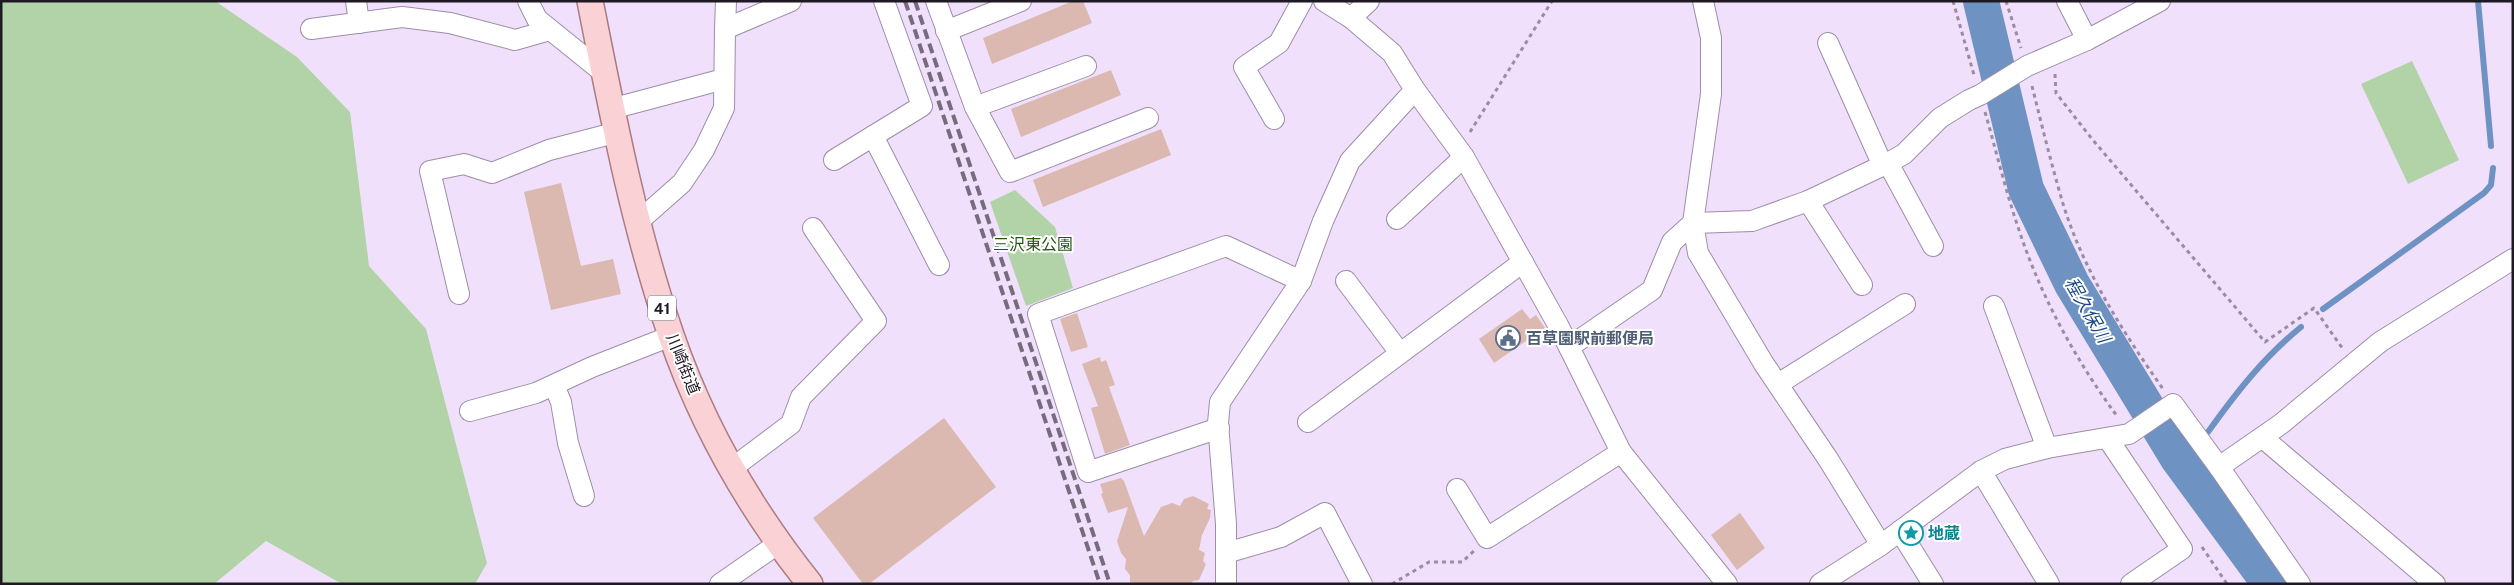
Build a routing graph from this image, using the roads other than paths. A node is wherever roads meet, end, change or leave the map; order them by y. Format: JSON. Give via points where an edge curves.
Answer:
{"nodes":[{"id":1,"x":356,"y":1,"type":"edge"},
{"id":2,"x":528,"y":1,"type":"edge"},
{"id":3,"x":590,"y":1,"type":"edge"},
{"id":4,"x":726,"y":1,"type":"edge"},
{"id":5,"x":791,"y":1,"type":"edge"},
{"id":6,"x":884,"y":1,"type":"edge"},
{"id":7,"x":936,"y":1,"type":"edge"},
{"id":8,"x":1021,"y":1,"type":"edge"},
{"id":9,"x":1302,"y":1,"type":"edge"},
{"id":10,"x":1324,"y":1,"type":"edge"},
{"id":11,"x":1369,"y":1,"type":"edge"},
{"id":12,"x":1703,"y":1,"type":"edge"},
{"id":13,"x":2067,"y":1,"type":"edge"},
{"id":14,"x":2160,"y":1,"type":"edge"},
{"id":15,"x":1351,"y":18,"type":"junction"},
{"id":16,"x":359,"y":23,"type":"junction"},
{"id":17,"x":311,"y":29,"type":"dead end"},
{"id":18,"x":725,"y":29,"type":"junction"},
{"id":19,"x":550,"y":30,"type":"junction"},
{"id":20,"x":946,"y":31,"type":"junction"},
{"id":21,"x":2087,"y":40,"type":"junction"},
{"id":22,"x":1828,"y":43,"type":"dead end"},
{"id":23,"x":1086,"y":66,"type":"dead end"},
{"id":24,"x":604,"y":73,"type":"junction"},
{"id":25,"x":724,"y":79,"type":"junction"},
{"id":26,"x":1415,"y":90,"type":"junction"},
{"id":27,"x":975,"y":107,"type":"junction"},
{"id":28,"x":1148,"y":118,"type":"dead end"},
{"id":29,"x":1274,"y":119,"type":"dead end"},
{"id":30,"x":614,"y":120,"type":"junction"},
{"id":31,"x":873,"y":136,"type":"junction"},
{"id":32,"x":1462,"y":153,"type":"junction"},
{"id":33,"x":834,"y":160,"type":"dead end"},
{"id":34,"x":1886,"y":164,"type":"junction"},
{"id":35,"x":1808,"y":200,"type":"junction"},
{"id":36,"x":1397,"y":219,"type":"dead end"},
{"id":37,"x":639,"y":221,"type":"junction"},
{"id":38,"x":1693,"y":223,"type":"junction"},
{"id":39,"x":813,"y":228,"type":"dead end"},
{"id":40,"x":1933,"y":246,"type":"dead end"},
{"id":41,"x":2513,"y":259,"type":"edge"},
{"id":42,"x":1523,"y":262,"type":"junction"},
{"id":43,"x":939,"y":265,"type":"dead end"},
{"id":44,"x":1301,"y":281,"type":"junction"},
{"id":45,"x":1346,"y":281,"type":"dead end"},
{"id":46,"x":1862,"y":286,"type":"dead end"},
{"id":47,"x":459,"y":294,"type":"dead end"},
{"id":48,"x":1905,"y":304,"type":"dead end"},
{"id":49,"x":1994,"y":306,"type":"dead end"},
{"id":50,"x":671,"y":336,"type":"junction"},
{"id":51,"x":1569,"y":347,"type":"junction"},
{"id":52,"x":1400,"y":353,"type":"junction"},
{"id":53,"x":1778,"y":384,"type":"junction"},
{"id":54,"x":554,"y":385,"type":"junction"},
{"id":55,"x":470,"y":411,"type":"dead end"},
{"id":56,"x":1308,"y":422,"type":"dead end"},
{"id":57,"x":1219,"y":428,"type":"junction"},
{"id":58,"x":2263,"y":438,"type":"junction"},
{"id":59,"x":2108,"y":439,"type":"junction"},
{"id":60,"x":2048,"y":448,"type":"junction"},
{"id":61,"x":1621,"y":452,"type":"junction"},
{"id":62,"x":2218,"y":467,"type":"junction"},
{"id":63,"x":731,"y":469,"type":"junction"},
{"id":64,"x":1981,"y":470,"type":"junction"},
{"id":65,"x":1457,"y":489,"type":"dead end"},
{"id":66,"x":584,"y":496,"type":"dead end"},
{"id":67,"x":1900,"y":531,"type":"junction"},
{"id":68,"x":779,"y":543,"type":"junction"},
{"id":69,"x":1881,"y":545,"type":"junction"},
{"id":70,"x":1226,"y":553,"type":"junction"},
{"id":71,"x":2155,"y":577,"type":"edge"},
{"id":72,"x":807,"y":583,"type":"edge"},
{"id":73,"x":720,"y":584,"type":"edge"},
{"id":74,"x":1226,"y":584,"type":"edge"},
{"id":75,"x":1362,"y":584,"type":"edge"},
{"id":76,"x":1727,"y":584,"type":"edge"},
{"id":77,"x":1820,"y":584,"type":"edge"},
{"id":78,"x":1933,"y":584,"type":"edge"},
{"id":79,"x":2049,"y":584,"type":"edge"},
{"id":80,"x":2131,"y":584,"type":"edge"},
{"id":81,"x":2300,"y":584,"type":"edge"},
{"id":82,"x":2436,"y":584,"type":"edge"}],
"edges":[{"from":1,"to":16,"type":"street"},
{"from":2,"to":19,"type":"street","via":[[537,19]]},
{"from":3,"to":24,"type":"main road","name":"川崎街道","number":"41"},
{"from":4,"to":18,"type":"street"},
{"from":5,"to":18,"type":"street"},
{"from":6,"to":31,"type":"street","via":[[922,106]]},
{"from":7,"to":20,"type":"street"},
{"from":8,"to":20,"type":"street"},
{"from":9,"to":29,"type":"street","via":[[1279,43],[1244,67]]},
{"from":10,"to":15,"type":"street"},
{"from":11,"to":15,"type":"street"},
{"from":12,"to":38,"type":"street","via":[[1711,38],[1710,94]]},
{"from":13,"to":21,"type":"street"},
{"from":14,"to":21,"type":"street"},
{"from":15,"to":26,"type":"street","via":[[1392,53]]},
{"from":16,"to":17,"type":"street"},
{"from":16,"to":19,"type":"street","via":[[402,17],[450,23],[515,40]]},
{"from":18,"to":25,"type":"street"},
{"from":19,"to":24,"type":"street"},
{"from":20,"to":27,"type":"street"},
{"from":21,"to":34,"type":"street","via":[[2025,67],[1940,118],[1904,154]]},
{"from":22,"to":34,"type":"street"},
{"from":23,"to":27,"type":"street"},
{"from":24,"to":30,"type":"main road","name":"川崎街道","number":"41"},
{"from":25,"to":30,"type":"street"},
{"from":25,"to":37,"type":"street","via":[[724,108],[704,150],[682,183]]},
{"from":26,"to":32,"type":"street"},
{"from":26,"to":44,"type":"street","via":[[1350,161]]},
{"from":27,"to":28,"type":"street","via":[[1010,172]]},
{"from":30,"to":37,"type":"main road","name":"川崎街道","number":"41"},
{"from":30,"to":47,"type":"street","via":[[492,173],[464,164],[430,171]]},
{"from":31,"to":33,"type":"street"},
{"from":31,"to":43,"type":"street"},
{"from":32,"to":36,"type":"street"},
{"from":32,"to":42,"type":"street"},
{"from":34,"to":35,"type":"street"},
{"from":34,"to":40,"type":"street"},
{"from":35,"to":38,"type":"street","via":[[1752,221]]},
{"from":35,"to":46,"type":"street"},
{"from":37,"to":50,"type":"main road","name":"川崎街道","number":"41"},
{"from":38,"to":51,"type":"street","via":[[1672,242],[1652,290]]},
{"from":38,"to":53,"type":"street","via":[[1698,253]]},
{"from":39,"to":63,"type":"street","via":[[876,320],[801,396],[791,424]]},
{"from":41,"to":58,"type":"street","via":[[2380,342]]},
{"from":42,"to":51,"type":"street"},
{"from":42,"to":52,"type":"street"},
{"from":44,"to":57,"type":"street","via":[[1220,402]]},
{"from":44,"to":57,"type":"street","via":[[1226,246],[1038,314],[1088,472]]},
{"from":45,"to":52,"type":"street"},
{"from":48,"to":53,"type":"street"},
{"from":49,"to":60,"type":"street"},
{"from":50,"to":54,"type":"street"},
{"from":50,"to":63,"type":"main road","name":"川崎街道","number":"41","via":[[705,418]]},
{"from":51,"to":61,"type":"street"},
{"from":52,"to":56,"type":"street"},
{"from":53,"to":69,"type":"street"},
{"from":54,"to":55,"type":"street"},
{"from":54,"to":66,"type":"street"},
{"from":57,"to":70,"type":"street"},
{"from":58,"to":62,"type":"street"},
{"from":58,"to":82,"type":"street"},
{"from":59,"to":60,"type":"street"},
{"from":59,"to":62,"type":"street","via":[[2128,434],[2171,405]]},
{"from":59,"to":71,"type":"street","via":[[2182,549]]},
{"from":60,"to":64,"type":"street","via":[[2005,459]]},
{"from":61,"to":65,"type":"street","via":[[1487,538]]},
{"from":61,"to":76,"type":"street"},
{"from":62,"to":81,"type":"street"},
{"from":63,"to":68,"type":"main road","name":"川崎街道","number":"41"},
{"from":64,"to":67,"type":"street"},
{"from":64,"to":79,"type":"street"},
{"from":67,"to":69,"type":"street"},
{"from":67,"to":78,"type":"street"},
{"from":68,"to":72,"type":"main road","name":"川崎街道","number":"41"},
{"from":68,"to":73,"type":"street"},
{"from":69,"to":77,"type":"street"},
{"from":70,"to":74,"type":"street"},
{"from":70,"to":75,"type":"street","via":[[1281,537],[1325,513]]},
{"from":71,"to":80,"type":"street"}]}
